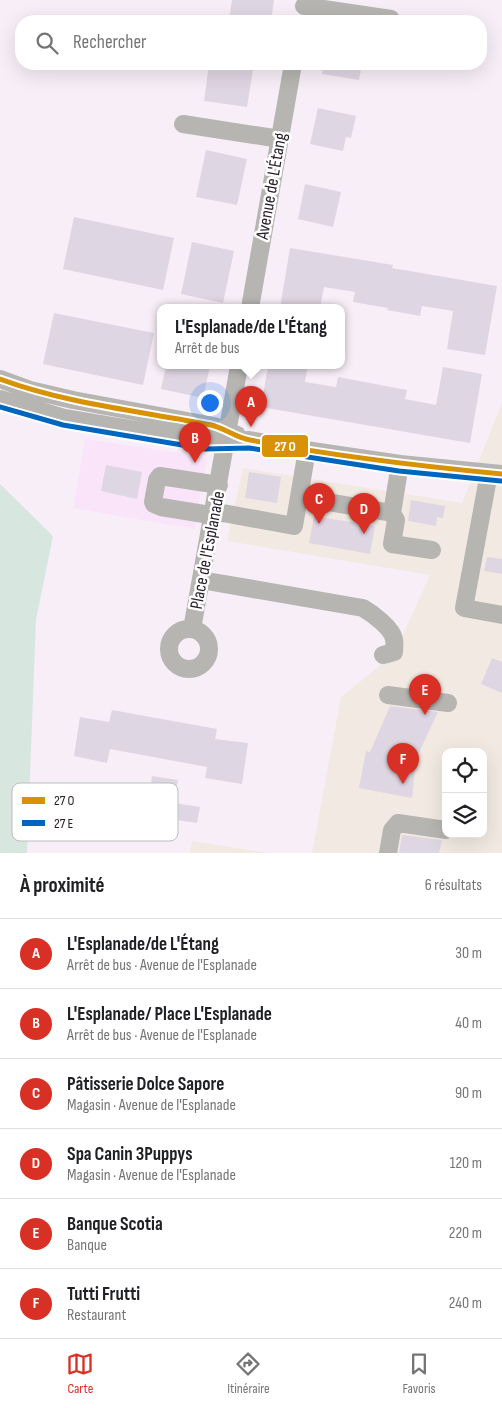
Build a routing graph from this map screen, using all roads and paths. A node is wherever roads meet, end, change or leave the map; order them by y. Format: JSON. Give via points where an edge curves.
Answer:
{"nodes":[{"id":1,"x":303,"y":9,"type":"edge"},
{"id":2,"x":356,"y":15,"type":"edge"},
{"id":3,"x":292,"y":70,"type":"edge"},
{"id":4,"x":183,"y":124,"type":"dead end"},
{"id":5,"x":280,"y":139,"type":"junction"},
{"id":6,"x":251,"y":304,"type":"edge"},
{"id":7,"x":239,"y":369,"type":"edge"},
{"id":8,"x":0,"y":379,"type":"edge"},
{"id":9,"x":0,"y":399,"type":"edge"},
{"id":10,"x":228,"y":436,"type":"junction"},
{"id":11,"x":307,"y":450,"type":"junction"},
{"id":12,"x":400,"y":464,"type":"junction"},
{"id":13,"x":495,"y":473,"type":"edge"},
{"id":14,"x":219,"y":485,"type":"junction"},
{"id":15,"x":298,"y":497,"type":"junction"},
{"id":16,"x":392,"y":513,"type":"junction"},
{"id":17,"x":213,"y":514,"type":"junction"},
{"id":18,"x":432,"y":550,"type":"dead end"},
{"id":19,"x":201,"y":580,"type":"junction"},
{"id":20,"x":502,"y":615,"type":"edge"},
{"id":21,"x":192,"y":630,"type":"dead end"},
{"id":22,"x":383,"y":655,"type":"dead end"},
{"id":23,"x":388,"y":696,"type":"dead end"},
{"id":24,"x":448,"y":703,"type":"dead end"},
{"id":25,"x":442,"y":829,"type":"edge"},
{"id":26,"x":388,"y":853,"type":"edge"}],
"edges":[{"from":1,"to":2,"type":"street"},
{"from":3,"to":5,"type":"street","name":"Avenue de L'Étang"},
{"from":4,"to":5,"type":"street"},
{"from":5,"to":6,"type":"street","name":"Avenue de L'Étang"},
{"from":7,"to":10,"type":"street"},
{"from":8,"to":10,"type":"street","via":[[38,392],[214,426]]},
{"from":9,"to":10,"type":"street","via":[[64,418],[207,442]]},
{"from":10,"to":11,"type":"street"},
{"from":10,"to":14,"type":"street","name":"Place de l'Esplanade"},
{"from":11,"to":12,"type":"street"},
{"from":11,"to":15,"type":"street"},
{"from":12,"to":13,"type":"street"},
{"from":12,"to":16,"type":"street"},
{"from":13,"to":20,"type":"street","via":[[464,608]]},
{"from":14,"to":17,"type":"street","name":"Place de l'Esplanade"},
{"from":14,"to":17,"type":"street","via":[[160,476],[154,492],[153,502],[157,506]]},
{"from":15,"to":16,"type":"street"},
{"from":15,"to":17,"type":"street","via":[[294,526]]},
{"from":16,"to":18,"type":"street","via":[[396,520],[392,544]]},
{"from":17,"to":19,"type":"street","name":"Place de l'Esplanade"},
{"from":19,"to":21,"type":"street","name":"Place de l'Esplanade"},
{"from":19,"to":22,"type":"street","via":[[363,608],[374,615],[395,640],[394,652]]},
{"from":23,"to":24,"type":"street"},
{"from":25,"to":26,"type":"street","via":[[398,822],[392,830]]}]}
